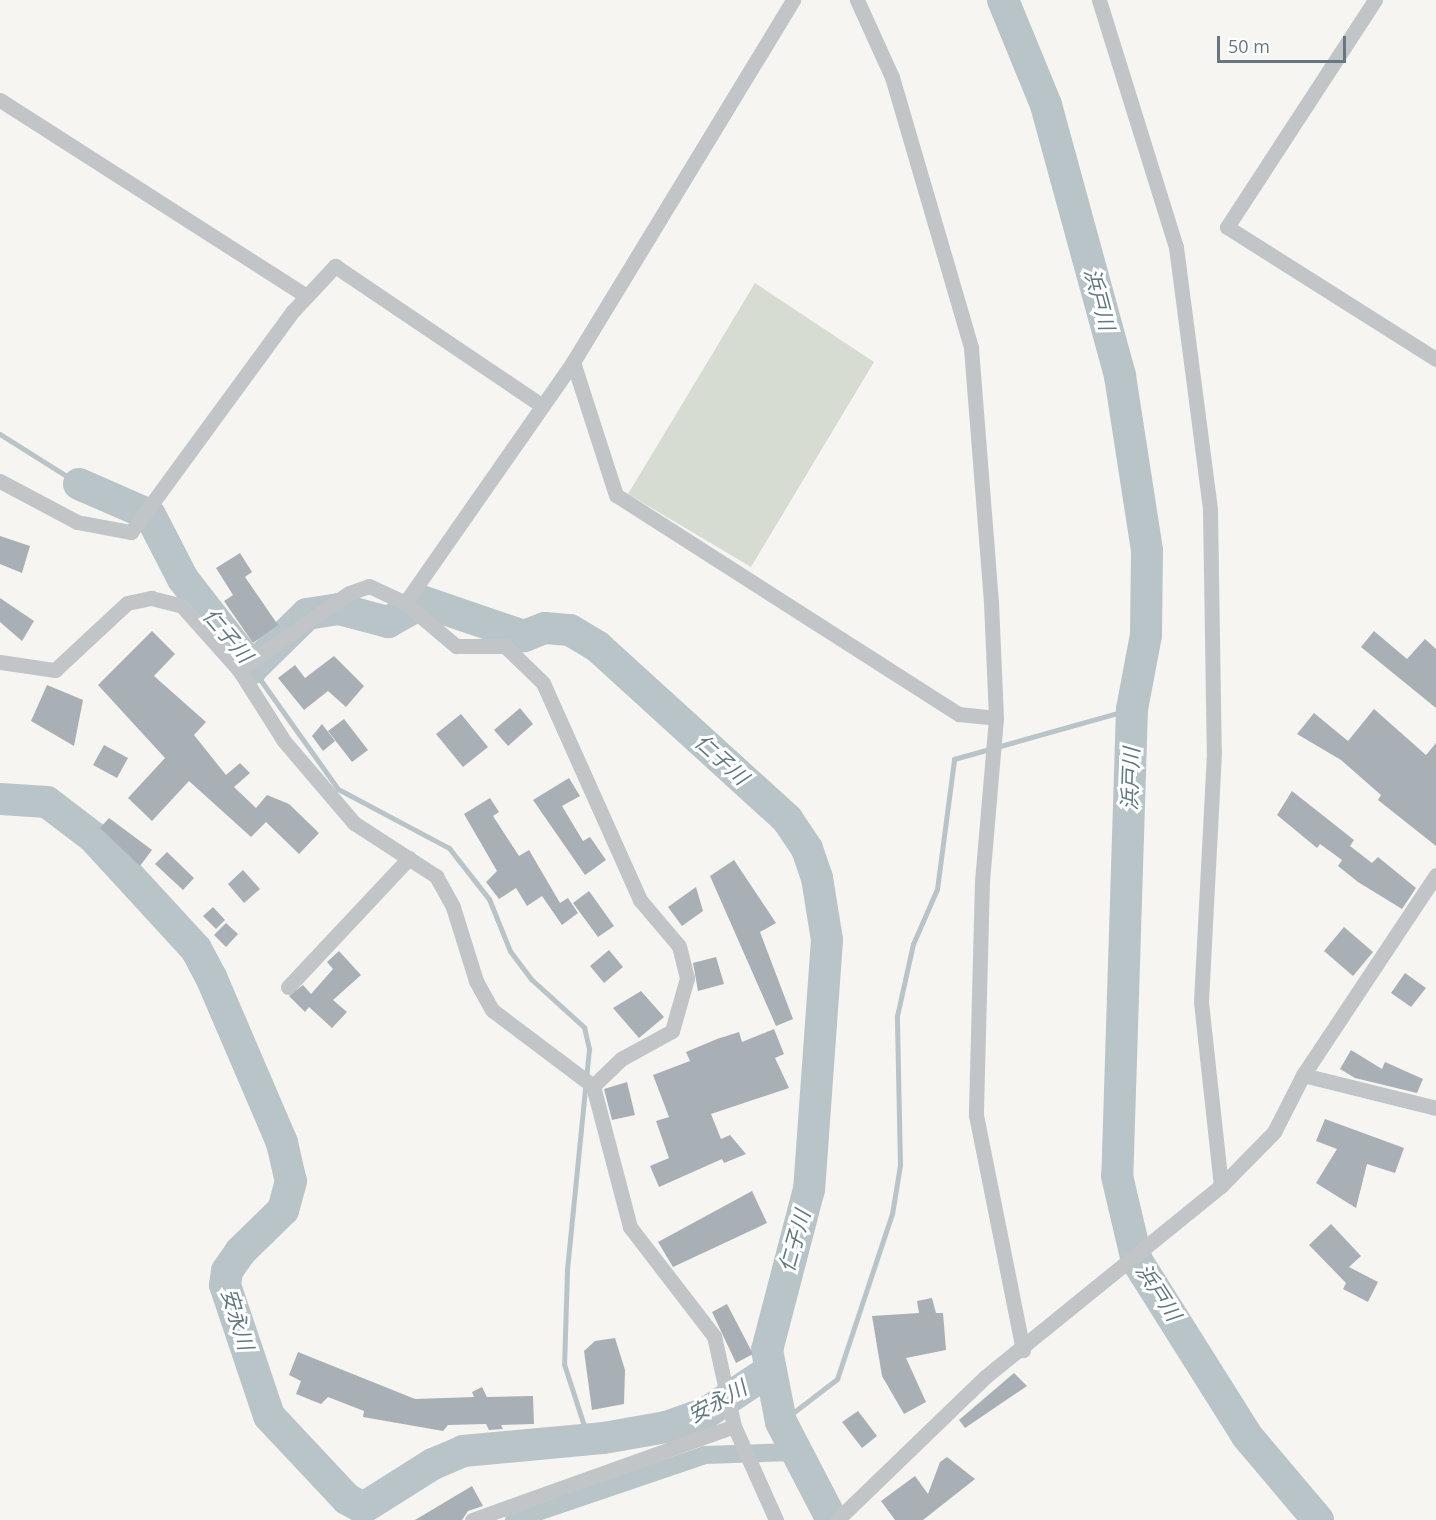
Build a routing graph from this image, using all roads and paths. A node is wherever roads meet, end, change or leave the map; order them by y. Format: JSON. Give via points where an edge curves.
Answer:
{"nodes":[{"id":1,"x":793,"y":0,"type":"edge"},
{"id":2,"x":857,"y":0,"type":"edge"},
{"id":3,"x":1100,"y":0,"type":"edge"},
{"id":4,"x":1375,"y":0,"type":"edge"},
{"id":5,"x":0,"y":100,"type":"edge"},
{"id":6,"x":306,"y":296,"type":"junction"},
{"id":7,"x":1436,"y":359,"type":"edge"},
{"id":8,"x":573,"y":362,"type":"junction"},
{"id":9,"x":541,"y":405,"type":"junction"},
{"id":10,"x":0,"y":481,"type":"edge"},
{"id":11,"x":405,"y":603,"type":"junction"},
{"id":12,"x":0,"y":662,"type":"edge"},
{"id":13,"x":239,"y":670,"type":"junction"},
{"id":14,"x":996,"y":718,"type":"junction"},
{"id":15,"x":409,"y":858,"type":"junction"},
{"id":16,"x":1436,"y":875,"type":"edge"},
{"id":17,"x":288,"y":987,"type":"dead end"},
{"id":18,"x":1303,"y":1075,"type":"junction"},
{"id":19,"x":593,"y":1086,"type":"junction"},
{"id":20,"x":1436,"y":1108,"type":"edge"},
{"id":21,"x":1221,"y":1186,"type":"junction"},
{"id":22,"x":1023,"y":1350,"type":"junction"},
{"id":23,"x":734,"y":1426,"type":"junction"},
{"id":24,"x":472,"y":1520,"type":"edge"},
{"id":25,"x":776,"y":1520,"type":"edge"},
{"id":26,"x":837,"y":1520,"type":"edge"}],
"edges":[{"from":1,"to":8,"type":"street"},
{"from":2,"to":14,"type":"street","via":[[892,77],[970,348],[992,603]]},
{"from":3,"to":21,"type":"street","via":[[1176,247],[1210,510],[1214,753],[1201,1002]]},
{"from":4,"to":7,"type":"street","via":[[1227,227]]},
{"from":5,"to":6,"type":"street"},
{"from":6,"to":9,"type":"street","via":[[335,266]]},
{"from":6,"to":10,"type":"street","via":[[131,532],[77,522]]},
{"from":8,"to":9,"type":"street"},
{"from":8,"to":14,"type":"street","via":[[616,495],[959,714]]},
{"from":9,"to":11,"type":"street"},
{"from":11,"to":13,"type":"street","via":[[369,586],[349,593]]},
{"from":11,"to":19,"type":"street","via":[[456,646],[505,646],[543,683],[640,900],[679,946],[687,978],[672,1031],[621,1059]]},
{"from":12,"to":13,"type":"street","via":[[55,670],[127,603],[151,598],[182,606]]},
{"from":13,"to":15,"type":"street","via":[[284,741],[354,823]]},
{"from":14,"to":22,"type":"street","via":[[982,881],[976,1115]]},
{"from":15,"to":17,"type":"street"},
{"from":15,"to":19,"type":"street","via":[[436,876],[453,907],[476,981],[492,1010]]},
{"from":16,"to":18,"type":"street"},
{"from":18,"to":20,"type":"street"},
{"from":18,"to":21,"type":"street","via":[[1274,1132]]},
{"from":19,"to":23,"type":"street","via":[[630,1227],[714,1336]]},
{"from":21,"to":22,"type":"street"},
{"from":22,"to":26,"type":"street","via":[[985,1377]]},
{"from":23,"to":24,"type":"street"},
{"from":23,"to":25,"type":"street"}]}
